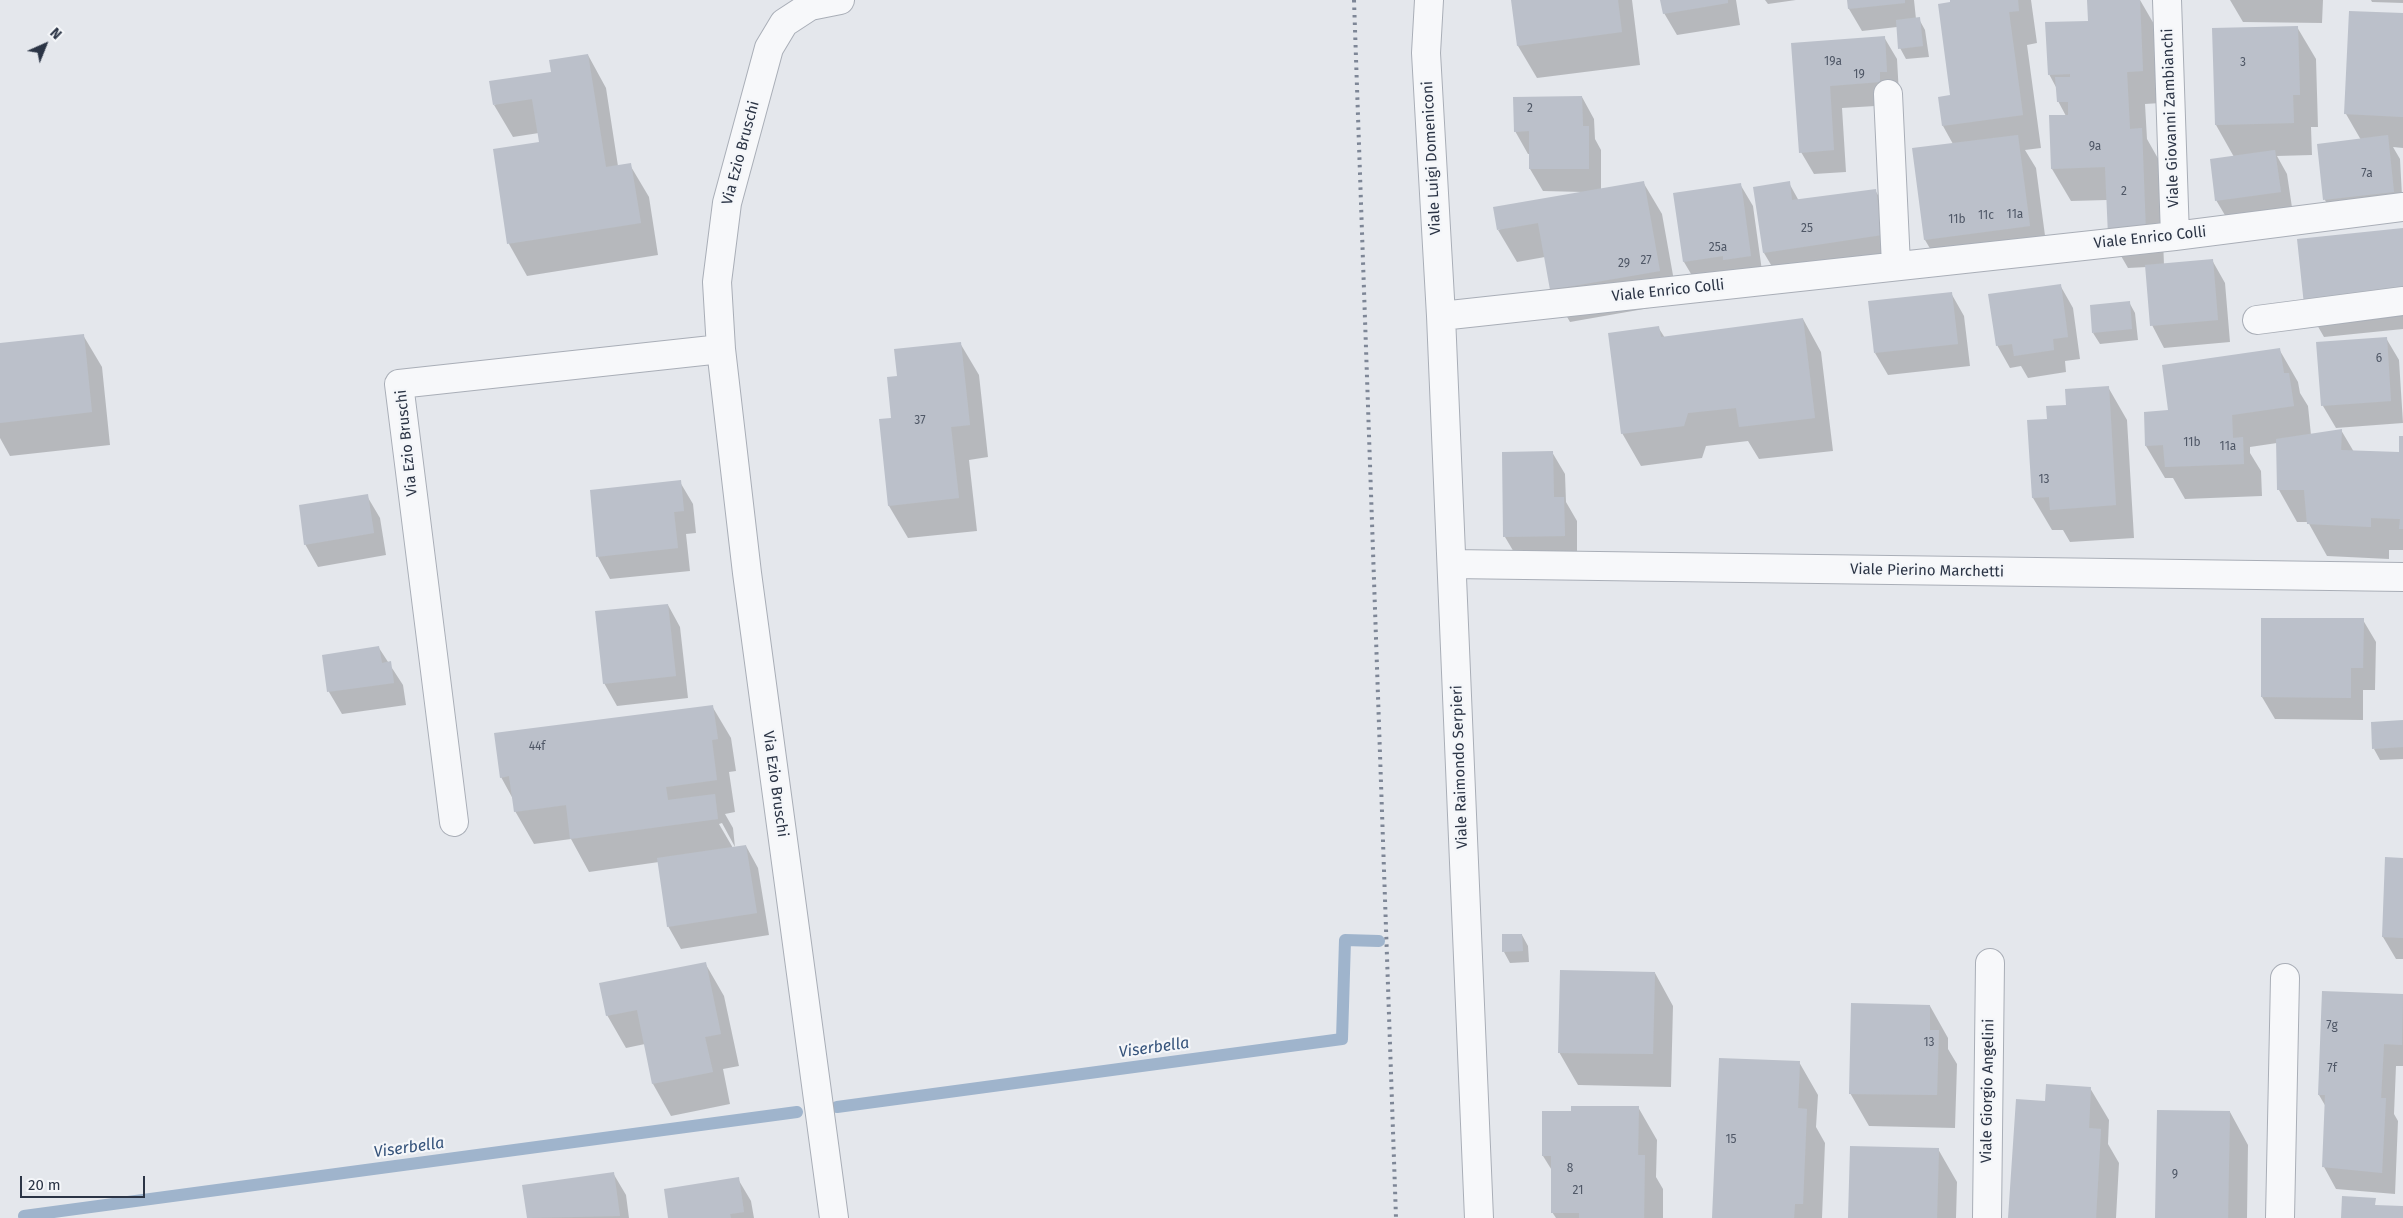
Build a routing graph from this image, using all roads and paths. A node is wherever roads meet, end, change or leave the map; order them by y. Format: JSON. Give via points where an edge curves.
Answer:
{"nodes":[{"id":1,"x":837,"y":0,"type":"edge"},
{"id":2,"x":1429,"y":0,"type":"edge"},
{"id":3,"x":2167,"y":0,"type":"edge"},
{"id":4,"x":1888,"y":94,"type":"dead end"},
{"id":5,"x":2403,"y":207,"type":"edge"},
{"id":6,"x":2175,"y":236,"type":"junction"},
{"id":7,"x":1896,"y":265,"type":"junction"},
{"id":8,"x":2403,"y":301,"type":"edge"},
{"id":9,"x":1440,"y":316,"type":"junction"},
{"id":10,"x":2258,"y":320,"type":"dead end"},
{"id":11,"x":721,"y":349,"type":"junction"},
{"id":12,"x":1452,"y":564,"type":"junction"},
{"id":13,"x":2403,"y":578,"type":"edge"},
{"id":14,"x":454,"y":822,"type":"dead end"},
{"id":15,"x":1990,"y":963,"type":"dead end"},
{"id":16,"x":2285,"y":978,"type":"dead end"},
{"id":17,"x":834,"y":1218,"type":"edge"},
{"id":18,"x":1479,"y":1218,"type":"edge"},
{"id":19,"x":1987,"y":1218,"type":"edge"},
{"id":20,"x":2280,"y":1218,"type":"edge"}],
"edges":[{"from":1,"to":11,"type":"street","name":"Via Ezio Bruschi","via":[[810,6],[784,23],[769,48],[726,203],[717,282]]},
{"from":2,"to":9,"type":"street","name":"Viale Luigi Domeniconi","via":[[1426,53]]},
{"from":3,"to":6,"type":"street","name":"Viale Giovanni Zambianchi"},
{"from":4,"to":7,"type":"street"},
{"from":5,"to":6,"type":"street","name":"Viale Enrico Colli"},
{"from":6,"to":7,"type":"street","name":"Viale Enrico Colli"},
{"from":7,"to":9,"type":"street","name":"Viale Enrico Colli"},
{"from":8,"to":10,"type":"street"},
{"from":9,"to":12,"type":"street","name":"Viale Raimondo Serpieri"},
{"from":11,"to":14,"type":"street","name":"Via Ezio Bruschi","via":[[399,384]]},
{"from":11,"to":17,"type":"street","name":"Via Ezio Bruschi","via":[[748,582]]},
{"from":12,"to":13,"type":"street","name":"Viale Pierino Marchetti"},
{"from":12,"to":18,"type":"street","name":"Viale Raimondo Serpieri"},
{"from":15,"to":19,"type":"street","name":"Viale Giorgio Angelini"},
{"from":16,"to":20,"type":"street"}]}
